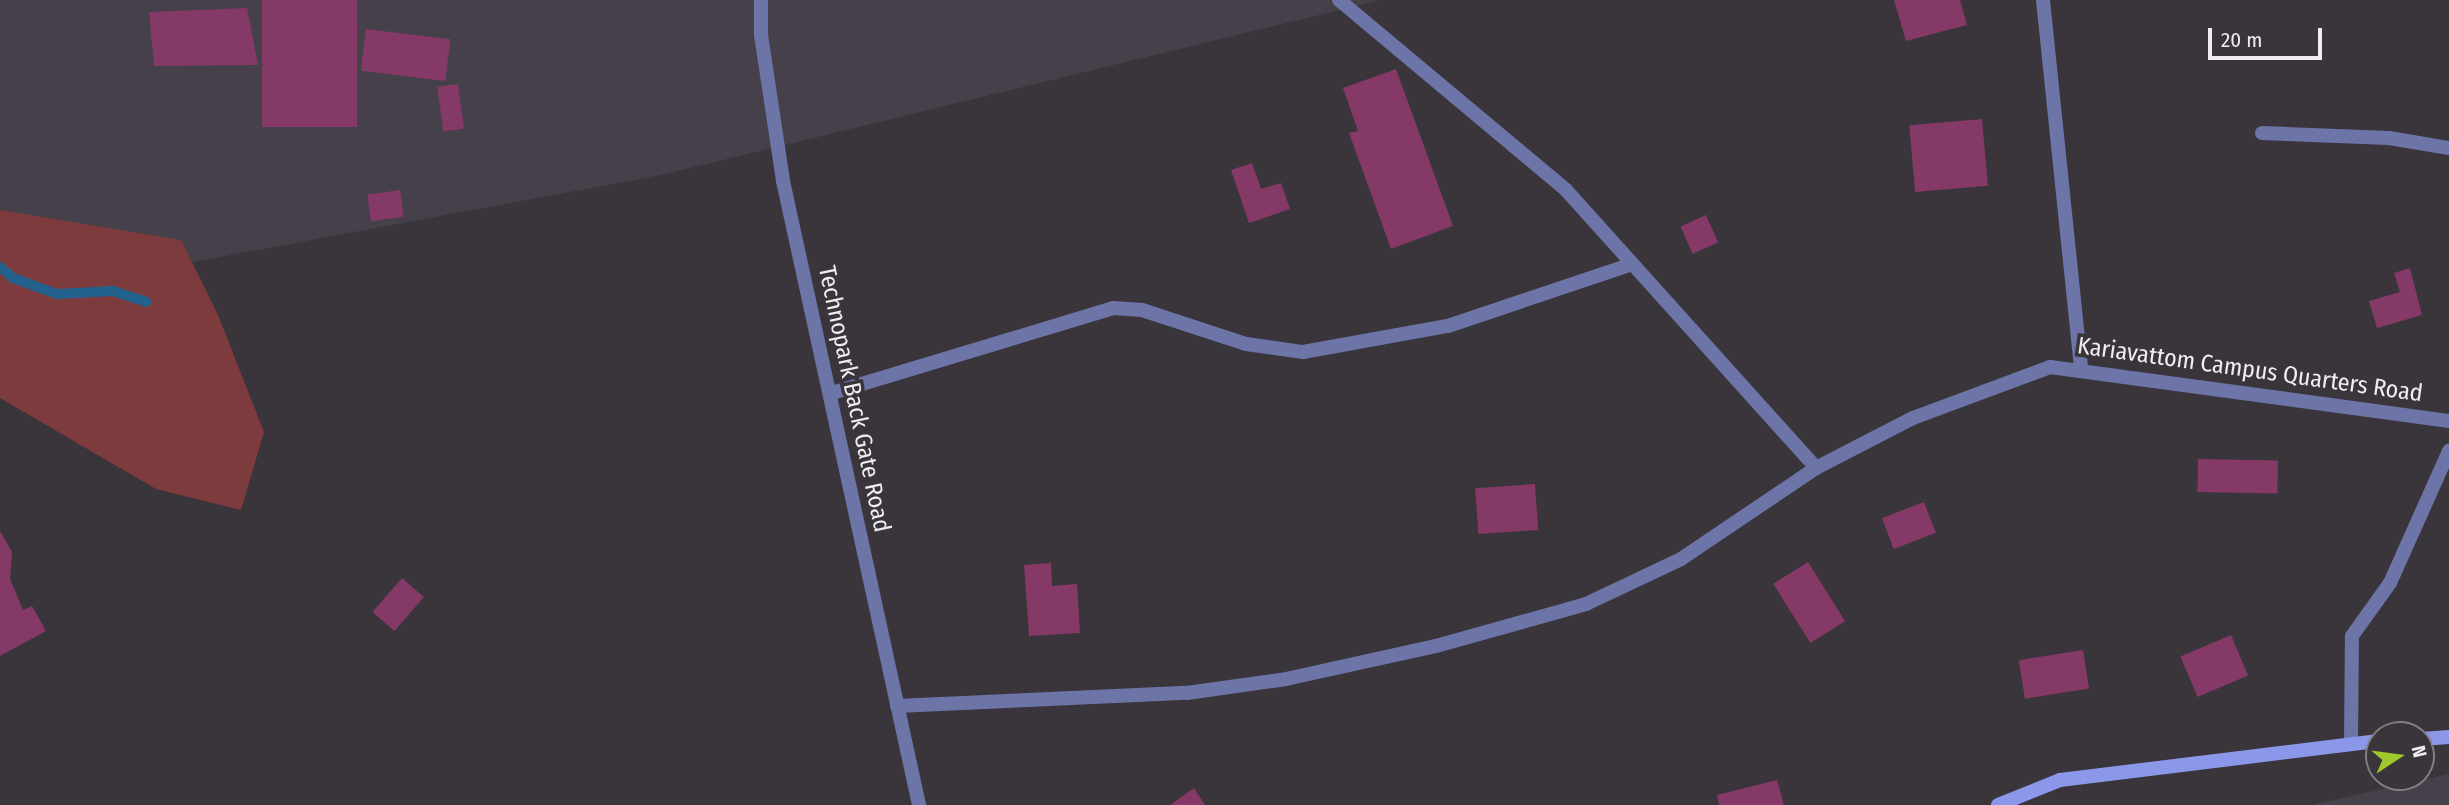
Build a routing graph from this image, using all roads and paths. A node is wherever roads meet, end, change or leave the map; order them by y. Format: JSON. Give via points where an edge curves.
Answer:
{"nodes":[{"id":1,"x":761,"y":0,"type":"edge"},
{"id":2,"x":1339,"y":0,"type":"edge"},
{"id":3,"x":2043,"y":0,"type":"edge"},
{"id":4,"x":2262,"y":133,"type":"dead end"},
{"id":5,"x":2449,"y":148,"type":"edge"},
{"id":6,"x":1629,"y":265,"type":"junction"},
{"id":7,"x":2081,"y":368,"type":"junction"},
{"id":8,"x":832,"y":393,"type":"junction"},
{"id":9,"x":2449,"y":421,"type":"edge"},
{"id":10,"x":2449,"y":452,"type":"edge"},
{"id":11,"x":1816,"y":468,"type":"junction"},
{"id":12,"x":897,"y":706,"type":"junction"},
{"id":13,"x":2365,"y":742,"type":"edge"},
{"id":14,"x":2351,"y":743,"type":"junction"},
{"id":15,"x":919,"y":805,"type":"edge"},
{"id":16,"x":1998,"y":805,"type":"edge"}],
"edges":[{"from":1,"to":8,"type":"street","name":"Technopark Back Gate Road","via":[[761,35],[783,181]]},
{"from":2,"to":6,"type":"street","via":[[1566,190]]},
{"from":3,"to":7,"type":"street"},
{"from":4,"to":5,"type":"street","via":[[2389,138]]},
{"from":6,"to":8,"type":"street","via":[[1448,326],[1303,352],[1245,344],[1142,310],[1113,308]]},
{"from":6,"to":11,"type":"street"},
{"from":7,"to":9,"type":"street","name":"Kariavattom Campus Quarters Road"},
{"from":7,"to":11,"type":"street","name":"Kariavattom Campus Quarters Road","via":[[2050,367],[1913,418]]},
{"from":8,"to":12,"type":"street","name":"Technopark Back Gate Road"},
{"from":10,"to":14,"type":"street","via":[[2390,583],[2353,636]]},
{"from":11,"to":12,"type":"street","name":"Kariavattom Campus Quarters Road","via":[[1681,559],[1586,604],[1436,646],[1286,680],[1187,693]]},
{"from":12,"to":15,"type":"street","name":"Technopark Back Gate Road"},
{"from":13,"to":14,"type":"main road"},
{"from":14,"to":16,"type":"main road","via":[[2060,780]]}]}
